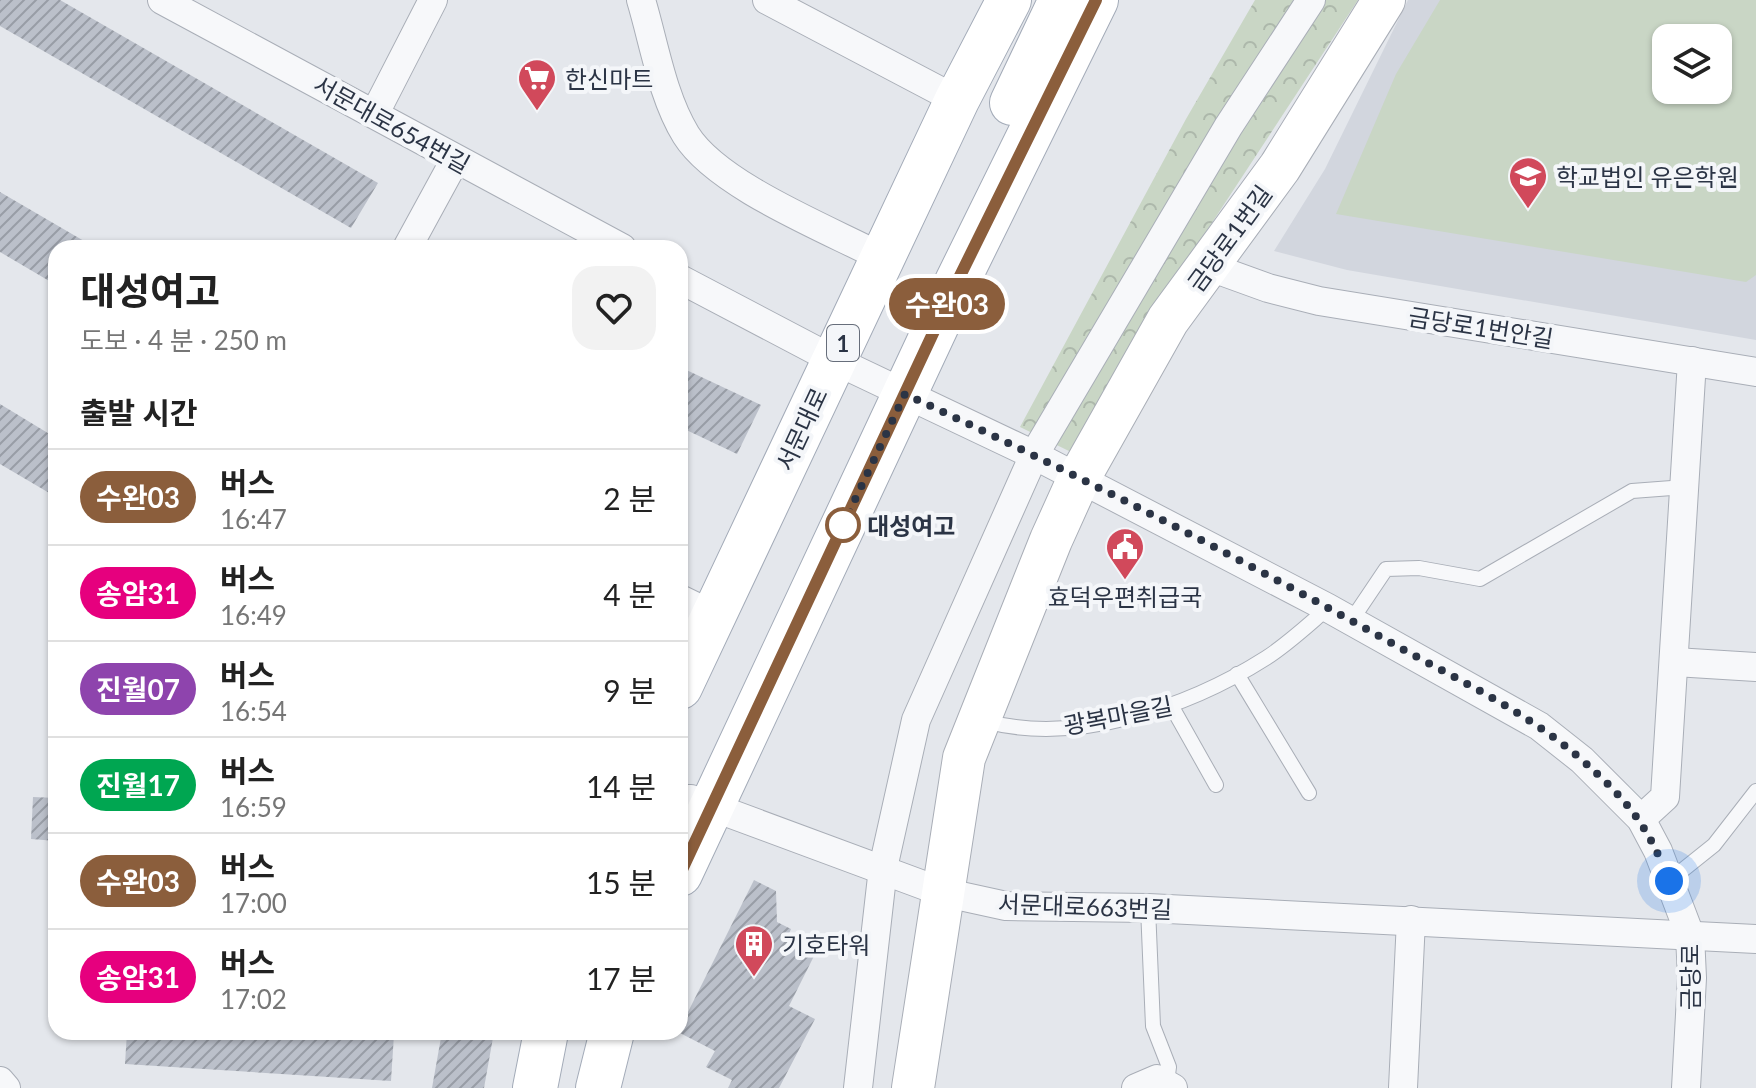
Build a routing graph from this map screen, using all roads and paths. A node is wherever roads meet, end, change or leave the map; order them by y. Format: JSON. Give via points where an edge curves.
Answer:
{"nodes":[{"id":1,"x":162,"y":0,"type":"edge"},
{"id":2,"x":433,"y":0,"type":"edge"},
{"id":3,"x":641,"y":0,"type":"edge"},
{"id":4,"x":767,"y":0,"type":"edge"},
{"id":5,"x":1009,"y":0,"type":"edge"},
{"id":6,"x":1061,"y":0,"type":"edge"},
{"id":7,"x":1096,"y":0,"type":"edge"},
{"id":8,"x":1311,"y":0,"type":"edge"},
{"id":9,"x":1384,"y":0,"type":"edge"},
{"id":10,"x":957,"y":100,"type":"junction"},
{"id":11,"x":375,"y":113,"type":"junction"},
{"id":12,"x":455,"y":160,"type":"junction"},
{"id":13,"x":986,"y":224,"type":"junction"},
{"id":14,"x":411,"y":240,"type":"edge"},
{"id":15,"x":607,"y":240,"type":"edge"},
{"id":16,"x":883,"y":258,"type":"junction"},
{"id":17,"x":1210,"y":267,"type":"junction"},
{"id":18,"x":688,"y":283,"type":"edge"},
{"id":19,"x":834,"y":360,"type":"junction"},
{"id":20,"x":1692,"y":361,"type":"junction"},
{"id":21,"x":1756,"y":372,"type":"edge"},
{"id":22,"x":905,"y":394,"type":"junction"},
{"id":23,"x":1034,"y":455,"type":"junction"},
{"id":24,"x":1079,"y":478,"type":"junction"},
{"id":25,"x":1685,"y":487,"type":"junction"},
{"id":26,"x":697,"y":607,"type":"edge"},
{"id":27,"x":1340,"y":615,"type":"junction"},
{"id":28,"x":688,"y":649,"type":"edge"},
{"id":29,"x":1675,"y":662,"type":"junction"},
{"id":30,"x":1756,"y":667,"type":"edge"},
{"id":31,"x":1237,"y":674,"type":"junction"},
{"id":32,"x":1172,"y":707,"type":"junction"},
{"id":33,"x":977,"y":718,"type":"junction"},
{"id":34,"x":1216,"y":785,"type":"dead end"},
{"id":35,"x":1756,"y":791,"type":"edge"},
{"id":36,"x":1309,"y":793,"type":"dead end"},
{"id":37,"x":695,"y":803,"type":"edge"},
{"id":38,"x":1641,"y":819,"type":"junction"},
{"id":39,"x":688,"y":836,"type":"edge"},
{"id":40,"x":883,"y":868,"type":"junction"},
{"id":41,"x":1669,"y":881,"type":"junction"},
{"id":42,"x":942,"y":892,"type":"junction"},
{"id":43,"x":1148,"y":908,"type":"junction"},
{"id":44,"x":1411,"y":920,"type":"junction"},
{"id":45,"x":1690,"y":935,"type":"junction"},
{"id":46,"x":1756,"y":939,"type":"edge"},
{"id":47,"x":544,"y":1040,"type":"edge"},
{"id":48,"x":610,"y":1040,"type":"edge"},
{"id":49,"x":0,"y":1081,"type":"edge"},
{"id":50,"x":1170,"y":1085,"type":"edge"},
{"id":51,"x":6,"y":1088,"type":"edge"},
{"id":52,"x":535,"y":1088,"type":"edge"},
{"id":53,"x":598,"y":1088,"type":"edge"},
{"id":54,"x":858,"y":1088,"type":"edge"},
{"id":55,"x":913,"y":1088,"type":"edge"},
{"id":56,"x":1136,"y":1088,"type":"edge"},
{"id":57,"x":1403,"y":1088,"type":"edge"},
{"id":58,"x":1686,"y":1088,"type":"edge"}],
"edges":[{"from":1,"to":11,"type":"street","name":"서문대로654번길"},
{"from":2,"to":11,"type":"street"},
{"from":3,"to":16,"type":"street","via":[[676,115],[697,150],[741,184]]},
{"from":4,"to":10,"type":"street"},
{"from":5,"to":10,"type":"main road","name":"서문대로","number":"1"},
{"from":6,"to":13,"type":"main road","via":[[942,262],[952,269],[957,265]]},
{"from":7,"to":13,"type":"main road"},
{"from":8,"to":23,"type":"street","via":[[1228,127]]},
{"from":9,"to":17,"type":"street","name":"금당로1번길","via":[[1280,167]]},
{"from":10,"to":16,"type":"main road","name":"서문대로","number":"1"},
{"from":11,"to":12,"type":"street","name":"서문대로654번길"},
{"from":12,"to":14,"type":"street"},
{"from":12,"to":15,"type":"street","name":"서문대로654번길"},
{"from":13,"to":22,"type":"main road"},
{"from":16,"to":19,"type":"main road","name":"서문대로","number":"1"},
{"from":17,"to":20,"type":"street","name":"금당로1번안길","via":[[1319,301]]},
{"from":17,"to":24,"type":"street","name":"금당로1번길","via":[[1168,320]]},
{"from":18,"to":19,"type":"street"},
{"from":19,"to":22,"type":"street"},
{"from":19,"to":26,"type":"main road","name":"서문대로","number":"1"},
{"from":20,"to":21,"type":"street","name":"금당로1번안길"},
{"from":20,"to":25,"type":"street"},
{"from":22,"to":23,"type":"street","name":"금당로"},
{"from":22,"to":37,"type":"main road"},
{"from":23,"to":24,"type":"street","name":"금당로"},
{"from":23,"to":40,"type":"street","via":[[916,720]]},
{"from":24,"to":27,"type":"street","name":"금당로"},
{"from":24,"to":33,"type":"street"},
{"from":25,"to":27,"type":"lane","name":"광복마을길","via":[[1632,491],[1480,579],[1419,568],[1386,569]]},
{"from":25,"to":29,"type":"street"},
{"from":26,"to":28,"type":"main road","name":"서문대로","number":"1"},
{"from":27,"to":31,"type":"lane","name":"광복마을길"},
{"from":27,"to":38,"type":"street","name":"금당로","via":[[1539,726]]},
{"from":29,"to":30,"type":"street"},
{"from":29,"to":38,"type":"street","via":[[1665,797]]},
{"from":31,"to":32,"type":"lane","name":"광복마을길"},
{"from":31,"to":36,"type":"lane"},
{"from":32,"to":33,"type":"lane","name":"광복마을길","via":[[1074,727],[1016,726]]},
{"from":32,"to":34,"type":"lane"},
{"from":33,"to":42,"type":"street","via":[[962,767]]},
{"from":35,"to":41,"type":"lane","via":[[1714,845]]},
{"from":37,"to":39,"type":"main road"},
{"from":37,"to":40,"type":"street","name":"서문대로663번길"},
{"from":38,"to":41,"type":"street","name":"금당로"},
{"from":40,"to":42,"type":"street","name":"서문대로663번길"},
{"from":40,"to":54,"type":"street"},
{"from":41,"to":45,"type":"street","name":"금당로"},
{"from":42,"to":43,"type":"street","name":"서문대로663번길","via":[[1006,906]]},
{"from":42,"to":55,"type":"street"},
{"from":43,"to":44,"type":"street","name":"서문대로663번길"},
{"from":43,"to":50,"type":"lane","via":[[1153,1026],[1169,1067]]},
{"from":44,"to":45,"type":"street","name":"서문대로663번길"},
{"from":44,"to":57,"type":"street"},
{"from":45,"to":46,"type":"street","name":"서문대로663번길"},
{"from":45,"to":58,"type":"street","name":"금당로"},
{"from":47,"to":52,"type":"main road"},
{"from":48,"to":53,"type":"main road"},
{"from":49,"to":51,"type":"street"},
{"from":50,"to":56,"type":"street","via":[[1150,1080]]}]}
